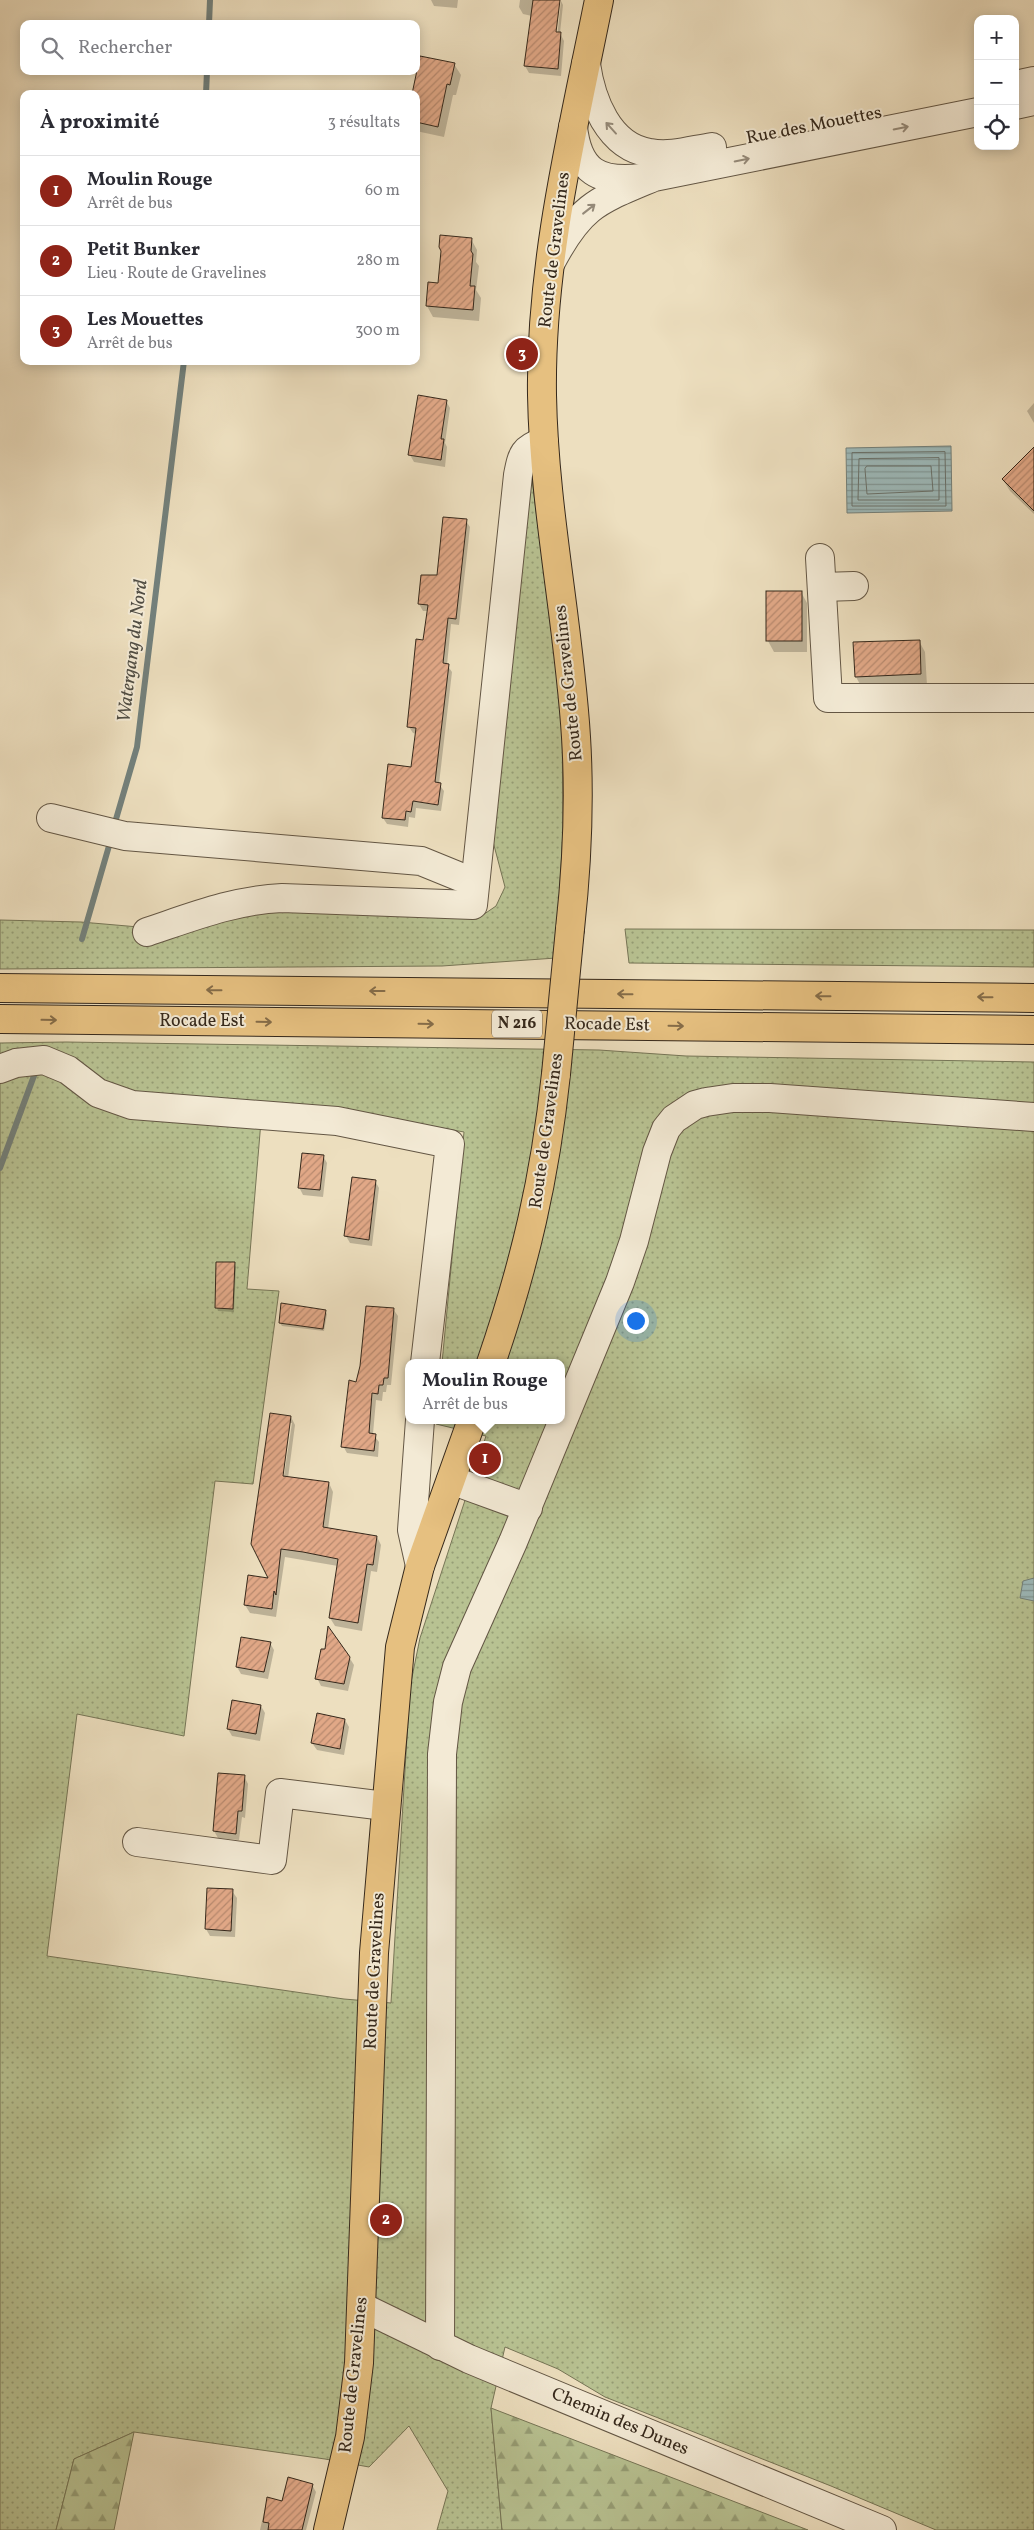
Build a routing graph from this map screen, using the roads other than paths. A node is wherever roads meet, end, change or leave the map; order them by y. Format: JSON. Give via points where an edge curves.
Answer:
{"nodes":[{"id":1,"x":599,"y":0,"type":"edge"},
{"id":2,"x":586,"y":64,"type":"junction"},
{"id":3,"x":1034,"y":81,"type":"edge"},
{"id":4,"x":1019,"y":84,"type":"edge"},
{"id":5,"x":974,"y":94,"type":"edge"},
{"id":6,"x":1034,"y":101,"type":"edge"},
{"id":7,"x":1019,"y":104,"type":"edge"},
{"id":8,"x":974,"y":113,"type":"edge"},
{"id":9,"x":573,"y":127,"type":"junction"},
{"id":10,"x":652,"y":165,"type":"junction"},
{"id":11,"x":586,"y":167,"type":"junction"},
{"id":12,"x":561,"y":196,"type":"junction"},
{"id":13,"x":551,"y":262,"type":"junction"},
{"id":14,"x":544,"y":442,"type":"junction"},
{"id":15,"x":820,"y":558,"type":"dead end"},
{"id":16,"x":854,"y":586,"type":"dead end"},
{"id":17,"x":822,"y":587,"type":"junction"},
{"id":18,"x":1034,"y":698,"type":"edge"},
{"id":19,"x":51,"y":818,"type":"dead end"},
{"id":20,"x":475,"y":884,"type":"junction"},
{"id":21,"x":148,"y":932,"type":"dead end"},
{"id":22,"x":0,"y":988,"type":"edge"},
{"id":23,"x":1034,"y":998,"type":"edge"},
{"id":24,"x":0,"y":1019,"type":"edge"},
{"id":25,"x":1034,"y":1030,"type":"edge"},
{"id":26,"x":0,"y":1069,"type":"edge"},
{"id":27,"x":1034,"y":1117,"type":"edge"},
{"id":28,"x":425,"y":1359,"type":"edge"},
{"id":29,"x":493,"y":1359,"type":"edge"},
{"id":30,"x":565,"y":1417,"type":"edge"},
{"id":31,"x":420,"y":1424,"type":"edge"},
{"id":32,"x":471,"y":1424,"type":"edge"},
{"id":33,"x":562,"y":1424,"type":"edge"},
{"id":34,"x":450,"y":1480,"type":"junction"},
{"id":35,"x":528,"y":1508,"type":"junction"},
{"id":36,"x":420,"y":1566,"type":"junction"},
{"id":37,"x":385,"y":1806,"type":"junction"},
{"id":38,"x":137,"y":1842,"type":"dead end"},
{"id":39,"x":362,"y":2307,"type":"junction"},
{"id":40,"x":440,"y":2346,"type":"junction"},
{"id":41,"x":328,"y":2530,"type":"edge"},
{"id":42,"x":882,"y":2530,"type":"edge"}],
"edges":[{"from":1,"to":2,"type":"main road","name":"Route de Gravelines"},
{"from":2,"to":9,"type":"main road","name":"Route de Gravelines"},
{"from":10,"to":2,"type":"street","name":"Rue des Mouettes","one_way":true,"via":[[606,121],[594,102]]},
{"from":3,"to":4,"type":"street"},
{"from":5,"to":10,"type":"street","name":"Rue des Mouettes","via":[[680,153]]},
{"from":6,"to":7,"type":"street"},
{"from":10,"to":8,"type":"street","name":"Rue des Mouettes","one_way":true},
{"from":9,"to":11,"type":"street","via":[[577,152]]},
{"from":9,"to":12,"type":"main road","name":"Route de Gravelines"},
{"from":10,"to":11,"type":"street","name":"Rue des Mouettes","via":[[603,159]]},
{"from":13,"to":10,"type":"street","name":"Rue des Mouettes","one_way":true,"via":[[568,231],[588,209]]},
{"from":11,"to":12,"type":"street","name":"Rue des Mouettes"},
{"from":12,"to":13,"type":"main road","name":"Route de Gravelines"},
{"from":13,"to":14,"type":"main road","name":"Route de Gravelines","via":[[542,375]]},
{"from":14,"to":20,"type":"street","via":[[528,448],[518,475]]},
{"from":14,"to":29,"type":"main road","name":"Route de Gravelines","bridge":true,"via":[[576,736],[577,847],[546,1155],[531,1236]]},
{"from":15,"to":17,"type":"street"},
{"from":16,"to":17,"type":"street"},
{"from":17,"to":18,"type":"street","via":[[828,698]]},
{"from":19,"to":20,"type":"street","via":[[125,836],[421,860]]},
{"from":20,"to":21,"type":"street","via":[[473,905],[256,899],[225,905]]},
{"from":23,"to":22,"type":"main road","name":"Rocade Est","number":"N 216","one_way":true},
{"from":24,"to":25,"type":"main road","name":"Rocade Est","number":"N 216","one_way":true},
{"from":26,"to":28,"type":"street","via":[[16,1063],[44,1060],[68,1070],[98,1093],[132,1105],[336,1121],[450,1144]]},
{"from":27,"to":30,"type":"street","via":[[760,1097],[720,1099],[683,1111],[662,1138],[620,1282]]},
{"from":31,"to":36,"type":"street","via":[[412,1530]]},
{"from":32,"to":34,"type":"main road","name":"Route de Gravelines"},
{"from":33,"to":35,"type":"street"},
{"from":34,"to":35,"type":"street"},
{"from":34,"to":36,"type":"main road","name":"Route de Gravelines"},
{"from":35,"to":40,"type":"street","via":[[457,1667],[443,1738]]},
{"from":36,"to":37,"type":"main road","name":"Route de Gravelines","via":[[400,1647]]},
{"from":37,"to":38,"type":"street","via":[[280,1793],[272,1860]]},
{"from":37,"to":39,"type":"main road","name":"Route de Gravelines","via":[[371,2013]]},
{"from":39,"to":40,"type":"street","name":"Chemin des Dunes"},
{"from":39,"to":41,"type":"main road","name":"Route de Gravelines","via":[[350,2438]]},
{"from":40,"to":42,"type":"street","name":"Chemin des Dunes"}]}
